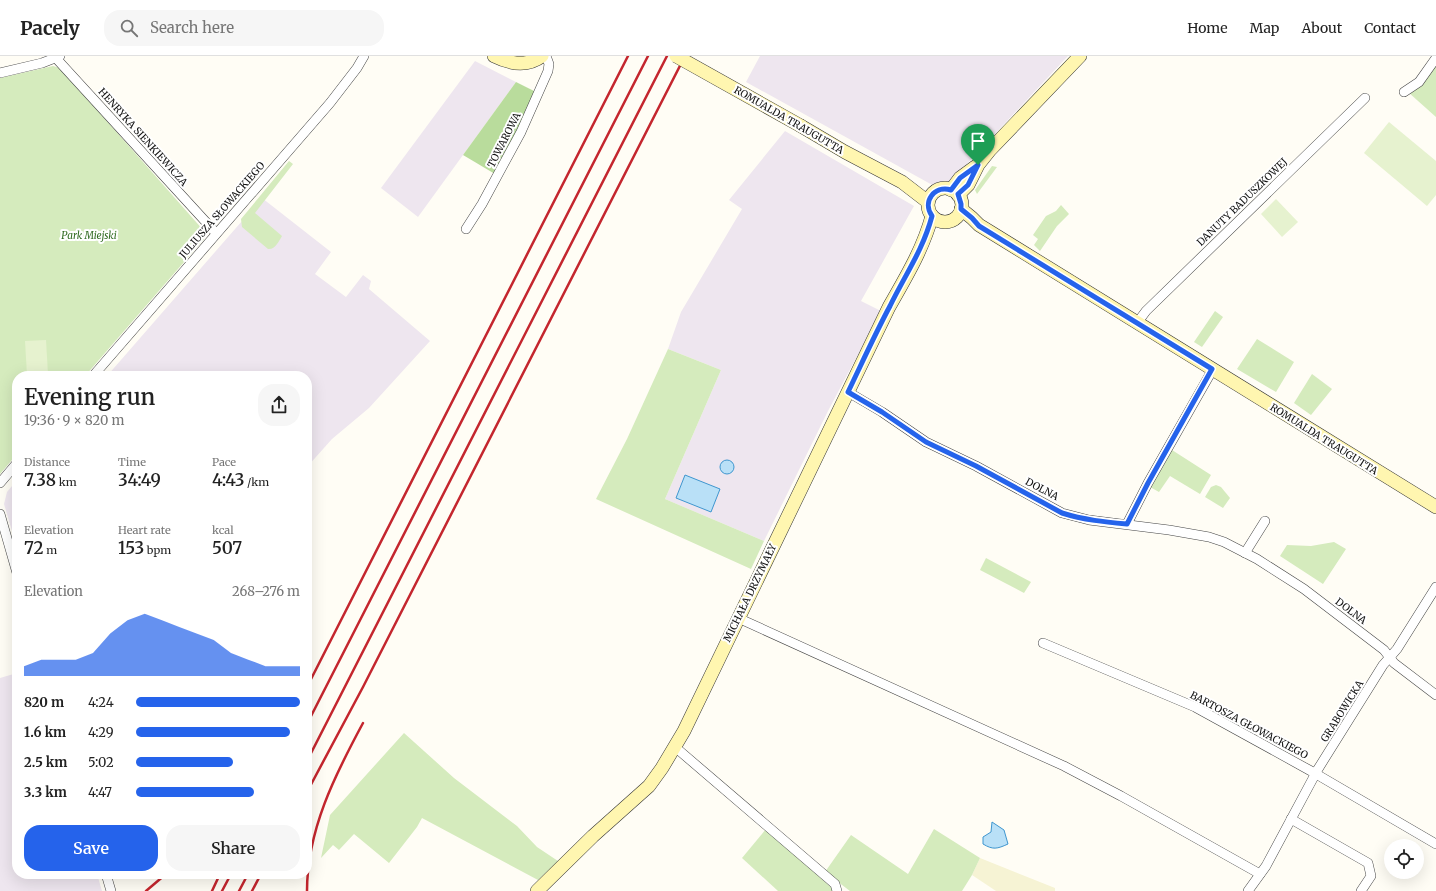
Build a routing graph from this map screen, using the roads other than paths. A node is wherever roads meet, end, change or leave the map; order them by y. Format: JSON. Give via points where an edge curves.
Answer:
{"nodes":[{"id":1,"x":364,"y":56,"type":"edge"},
{"id":2,"x":494,"y":56,"type":"edge"},
{"id":3,"x":542,"y":56,"type":"edge"},
{"id":4,"x":546,"y":56,"type":"edge"},
{"id":5,"x":676,"y":56,"type":"edge"},
{"id":6,"x":1080,"y":56,"type":"edge"},
{"id":7,"x":57,"y":57,"type":"edge"},
{"id":8,"x":1436,"y":58,"type":"edge"},
{"id":9,"x":0,"y":73,"type":"edge"},
{"id":10,"x":1404,"y":92,"type":"dead end"},
{"id":11,"x":1365,"y":98,"type":"dead end"},
{"id":12,"x":954,"y":192,"type":"junction"},
{"id":13,"x":931,"y":198,"type":"junction"},
{"id":14,"x":958,"y":214,"type":"junction"},
{"id":15,"x":937,"y":219,"type":"junction"},
{"id":16,"x":466,"y":229,"type":"dead end"},
{"id":17,"x":216,"y":233,"type":"junction"},
{"id":18,"x":1137,"y":323,"type":"junction"},
{"id":19,"x":1212,"y":369,"type":"junction"},
{"id":20,"x":97,"y":371,"type":"edge"},
{"id":21,"x":848,"y":392,"type":"junction"},
{"id":22,"x":12,"y":469,"type":"edge"},
{"id":23,"x":0,"y":483,"type":"edge"},
{"id":24,"x":1436,"y":507,"type":"edge"},
{"id":25,"x":0,"y":514,"type":"edge"},
{"id":26,"x":1265,"y":521,"type":"dead end"},
{"id":27,"x":1127,"y":524,"type":"junction"},
{"id":28,"x":1245,"y":553,"type":"junction"},
{"id":29,"x":12,"y":556,"type":"edge"},
{"id":30,"x":1436,"y":587,"type":"edge"},
{"id":31,"x":738,"y":618,"type":"junction"},
{"id":32,"x":1043,"y":644,"type":"dead end"},
{"id":33,"x":1389,"y":657,"type":"junction"},
{"id":34,"x":1436,"y":695,"type":"edge"},
{"id":35,"x":675,"y":747,"type":"junction"},
{"id":36,"x":1316,"y":775,"type":"junction"},
{"id":37,"x":1291,"y":819,"type":"junction"},
{"id":38,"x":1436,"y":844,"type":"edge"},
{"id":39,"x":1260,"y":874,"type":"junction"},
{"id":40,"x":107,"y":879,"type":"edge"},
{"id":41,"x":111,"y":891,"type":"edge"},
{"id":42,"x":537,"y":891,"type":"edge"},
{"id":43,"x":837,"y":891,"type":"edge"},
{"id":44,"x":1248,"y":891,"type":"edge"},
{"id":45,"x":1361,"y":891,"type":"edge"}],
"edges":[{"from":1,"to":17,"type":"street","name":"JULIUSZA SŁOWACKIEGO","via":[[330,102]]},
{"from":2,"to":3,"type":"street","via":[[507,62],[522,63],[534,61]]},
{"from":4,"to":16,"type":"street","name":"TOWAROWA","via":[[548,71],[521,132]]},
{"from":5,"to":13,"type":"street","name":"ROMUALDA TRAUGUTTA","bridge":true},
{"from":6,"to":12,"type":"street","via":[[990,150],[978,165],[968,185]]},
{"from":7,"to":9,"type":"street"},
{"from":7,"to":17,"type":"street","name":"HENRYKA SIENKIEWICZA"},
{"from":8,"to":10,"type":"street","via":[[1419,82]]},
{"from":11,"to":18,"type":"street","name":"DANUTY BADUSZKOWEJ","via":[[1146,311]]},
{"from":12,"to":13,"type":"street","via":[[942,189]]},
{"from":12,"to":14,"type":"street","via":[[961,204]]},
{"from":13,"to":15,"type":"street","via":[[929,212]]},
{"from":14,"to":15,"type":"street","via":[[951,221]]},
{"from":14,"to":18,"type":"street","name":"ROMUALDA TRAUGUTTA","via":[[972,218],[979,226]]},
{"from":15,"to":21,"type":"street","name":"MICHAŁA DRZYMAŁY","via":[[889,307]]},
{"from":17,"to":20,"type":"street","name":"JULIUSZA SŁOWACKIEGO"},
{"from":18,"to":19,"type":"street","name":"ROMUALDA TRAUGUTTA"},
{"from":19,"to":24,"type":"street","name":"ROMUALDA TRAUGUTTA"},
{"from":19,"to":27,"type":"street"},
{"from":21,"to":27,"type":"street","name":"DOLNA","via":[[926,442],[1062,513],[1089,520]]},
{"from":21,"to":31,"type":"street","name":"MICHAŁA DRZYMAŁY"},
{"from":22,"to":23,"type":"street"},
{"from":25,"to":29,"type":"street"},
{"from":26,"to":28,"type":"street"},
{"from":27,"to":28,"type":"street","name":"DOLNA","via":[[1208,537]]},
{"from":28,"to":33,"type":"street","name":"DOLNA","via":[[1304,589],[1384,650]]},
{"from":30,"to":33,"type":"street","name":"GRABOWICKA","via":[[1397,649]]},
{"from":31,"to":35,"type":"street","name":"MICHAŁA DRZYMAŁY"},
{"from":31,"to":39,"type":"street","via":[[1064,766]]},
{"from":32,"to":36,"type":"street","name":"BARTOSZA GŁOWACKIEGO","via":[[1195,707]]},
{"from":33,"to":34,"type":"street","name":"DOLNA"},
{"from":33,"to":36,"type":"street","name":"GRABOWICKA"},
{"from":35,"to":42,"type":"street","name":"MICHAŁA DRZYMAŁY","via":[[648,786]]},
{"from":35,"to":43,"type":"street","via":[[835,884]]},
{"from":36,"to":37,"type":"street","name":"GRABOWICKA"},
{"from":36,"to":38,"type":"street","name":"BARTOSZA GŁOWACKIEGO"},
{"from":37,"to":39,"type":"street","name":"GRABOWICKA"},
{"from":37,"to":45,"type":"street","via":[[1368,863],[1371,876]]},
{"from":39,"to":44,"type":"street","name":"GRABOWICKA"},
{"from":40,"to":41,"type":"street"}]}
